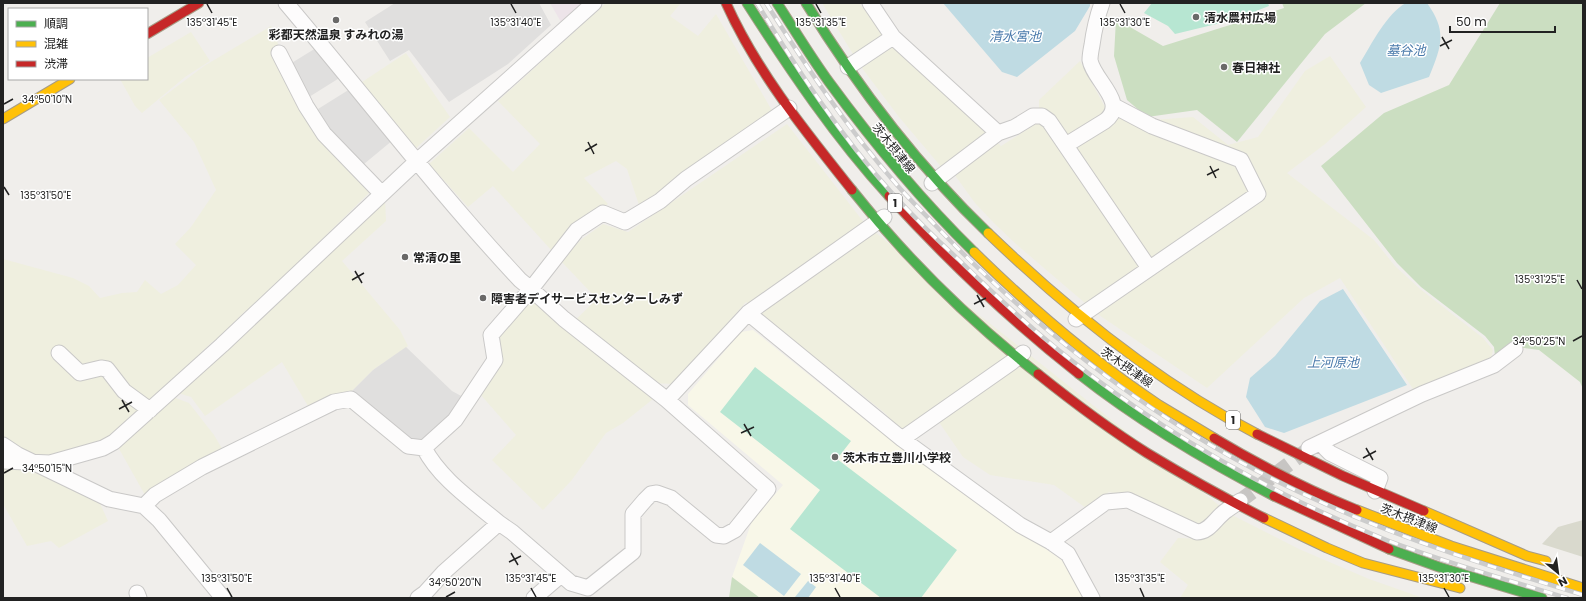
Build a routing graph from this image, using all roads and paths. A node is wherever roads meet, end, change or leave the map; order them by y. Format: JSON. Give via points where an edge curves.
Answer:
{"nodes":[{"id":1,"x":199,"y":3,"type":"edge"},
{"id":2,"x":286,"y":3,"type":"edge"},
{"id":3,"x":594,"y":3,"type":"edge"},
{"id":4,"x":726,"y":3,"type":"edge"},
{"id":5,"x":734,"y":3,"type":"edge"},
{"id":6,"x":747,"y":3,"type":"edge"},
{"id":7,"x":777,"y":3,"type":"edge"},
{"id":8,"x":806,"y":3,"type":"edge"},
{"id":9,"x":870,"y":3,"type":"edge"},
{"id":10,"x":1102,"y":3,"type":"edge"},
{"id":11,"x":743,"y":17,"type":"dead end"},
{"id":12,"x":148,"y":33,"type":"edge"},
{"id":13,"x":893,"y":37,"type":"junction"},
{"id":14,"x":279,"y":53,"type":"dead end"},
{"id":15,"x":848,"y":67,"type":"junction"},
{"id":16,"x":68,"y":80,"type":"edge"},
{"id":17,"x":1114,"y":106,"type":"junction"},
{"id":18,"x":789,"y":108,"type":"junction"},
{"id":19,"x":3,"y":118,"type":"edge"},
{"id":20,"x":998,"y":133,"type":"junction"},
{"id":21,"x":1066,"y":145,"type":"junction"},
{"id":22,"x":416,"y":162,"type":"junction"},
{"id":23,"x":932,"y":183,"type":"junction"},
{"id":24,"x":382,"y":194,"type":"junction"},
{"id":25,"x":884,"y":216,"type":"junction"},
{"id":26,"x":947,"y":227,"type":"junction"},
{"id":27,"x":1149,"y":268,"type":"junction"},
{"id":28,"x":531,"y":289,"type":"junction"},
{"id":29,"x":748,"y":313,"type":"junction"},
{"id":30,"x":1078,"y":317,"type":"junction"},
{"id":31,"x":1012,"y":330,"type":"dead end"},
{"id":32,"x":1047,"y":349,"type":"junction"},
{"id":33,"x":1515,"y":349,"type":"dead end"},
{"id":34,"x":59,"y":353,"type":"dead end"},
{"id":35,"x":1020,"y":356,"type":"junction"},
{"id":36,"x":1072,"y":369,"type":"junction"},
{"id":37,"x":1139,"y":390,"type":"junction"},
{"id":38,"x":667,"y":400,"type":"junction"},
{"id":39,"x":1104,"y":404,"type":"dead end"},
{"id":40,"x":1181,"y":407,"type":"dead end"},
{"id":41,"x":150,"y":410,"type":"junction"},
{"id":42,"x":902,"y":439,"type":"junction"},
{"id":43,"x":3,"y":445,"type":"edge"},
{"id":44,"x":424,"y":448,"type":"junction"},
{"id":45,"x":3,"y":461,"type":"edge"},
{"id":46,"x":30,"y":461,"type":"junction"},
{"id":47,"x":1375,"y":491,"type":"junction"},
{"id":48,"x":1394,"y":498,"type":"junction"},
{"id":49,"x":1241,"y":499,"type":"junction"},
{"id":50,"x":144,"y":506,"type":"junction"},
{"id":51,"x":1390,"y":507,"type":"dead end"},
{"id":52,"x":1427,"y":512,"type":"junction"},
{"id":53,"x":499,"y":523,"type":"junction"},
{"id":54,"x":1420,"y":527,"type":"dead end"},
{"id":55,"x":1051,"y":542,"type":"junction"},
{"id":56,"x":1368,"y":555,"type":"dead end"},
{"id":57,"x":1555,"y":564,"type":"dead end"},
{"id":58,"x":1398,"y":569,"type":"junction"},
{"id":59,"x":561,"y":575,"type":"junction"},
{"id":60,"x":1583,"y":588,"type":"edge"},
{"id":61,"x":1466,"y":590,"type":"dead end"},
{"id":62,"x":223,"y":598,"type":"edge"},
{"id":63,"x":418,"y":598,"type":"edge"},
{"id":64,"x":534,"y":598,"type":"edge"},
{"id":65,"x":1092,"y":598,"type":"edge"},
{"id":66,"x":1542,"y":598,"type":"edge"}],
"edges":[{"from":1,"to":12,"type":"main road"},
{"from":2,"to":22,"type":"street"},
{"from":3,"to":22,"type":"street"},
{"from":4,"to":18,"type":"main road","number":"1","via":[[735,26]]},
{"from":5,"to":11,"type":"main road"},
{"from":6,"to":32,"type":"main road","number":"1","via":[[782,60],[890,198],[970,281]]},
{"from":7,"to":26,"type":"main road","name":"茨木摂津線","number":"1","via":[[845,107],[904,180]]},
{"from":8,"to":15,"type":"main road","number":"1"},
{"from":9,"to":13,"type":"street"},
{"from":10,"to":17,"type":"street","via":[[1095,20],[1090,58],[1095,74]]},
{"from":13,"to":15,"type":"street"},
{"from":13,"to":20,"type":"street"},
{"from":14,"to":24,"type":"street","via":[[306,106],[324,134]]},
{"from":15,"to":23,"type":"main road","number":"1","via":[[890,125],[928,170]]},
{"from":16,"to":19,"type":"main road"},
{"from":17,"to":21,"type":"street","via":[[1109,118]]},
{"from":17,"to":27,"type":"street","via":[[1152,126],[1241,160],[1258,194]]},
{"from":18,"to":25,"type":"main road","number":"1","via":[[832,166]]},
{"from":18,"to":28,"type":"street","via":[[686,179],[660,201],[625,222],[603,213],[577,230]]},
{"from":20,"to":21,"type":"street","via":[[1015,127],[1033,116],[1042,116],[1049,121]]},
{"from":20,"to":23,"type":"street"},
{"from":21,"to":27,"type":"street"},
{"from":22,"to":24,"type":"street"},
{"from":22,"to":28,"type":"street","via":[[497,256]]},
{"from":23,"to":26,"type":"main road","number":"1"},
{"from":23,"to":30,"type":"main road","number":"1","via":[[971,216]]},
{"from":24,"to":41,"type":"street"},
{"from":25,"to":29,"type":"street"},
{"from":25,"to":35,"type":"main road","number":"1","via":[[954,300]]},
{"from":26,"to":37,"type":"main road","name":"茨木摂津線","number":"1","via":[[1038,314]]},
{"from":27,"to":30,"type":"street"},
{"from":28,"to":38,"type":"street","via":[[564,319]]},
{"from":28,"to":44,"type":"street","via":[[491,335],[495,360],[455,420]]},
{"from":29,"to":38,"type":"street"},
{"from":29,"to":42,"type":"street"},
{"from":30,"to":47,"type":"main road","number":"1","via":[[1217,411],[1315,463]]},
{"from":31,"to":32,"type":"main road"},
{"from":32,"to":36,"type":"main road","number":"1"},
{"from":33,"to":47,"type":"street","via":[[1498,362],[1422,394],[1315,446],[1380,478]]},
{"from":34,"to":41,"type":"street","via":[[80,373],[107,369],[124,391]]},
{"from":35,"to":42,"type":"street"},
{"from":35,"to":49,"type":"main road","number":"1","via":[[1098,421],[1159,461]]},
{"from":36,"to":39,"type":"main road","number":"1"},
{"from":36,"to":66,"type":"main road","number":"1","via":[[1184,446],[1303,511],[1402,554],[1456,574]]},
{"from":37,"to":40,"type":"main road","number":"1"},
{"from":37,"to":60,"type":"main road","name":"茨木摂津線","number":"1","via":[[1244,456],[1358,511],[1445,545]]},
{"from":38,"to":59,"type":"street","via":[[768,489],[735,530],[724,536],[716,535],[671,498],[657,493],[651,494],[633,514],[633,552],[588,588],[571,583]]},
{"from":41,"to":46,"type":"street","via":[[114,442],[103,448],[50,463]]},
{"from":42,"to":55,"type":"street","via":[[1020,525]]},
{"from":43,"to":46,"type":"street"},
{"from":44,"to":50,"type":"street","via":[[408,446],[350,399],[334,402],[202,467],[155,495]]},
{"from":44,"to":53,"type":"street","via":[[430,459],[454,484]]},
{"from":45,"to":46,"type":"street"},
{"from":46,"to":50,"type":"street","via":[[109,499]]},
{"from":47,"to":48,"type":"main road","number":"1"},
{"from":48,"to":51,"type":"main road"},
{"from":48,"to":52,"type":"main road","number":"1"},
{"from":49,"to":55,"type":"street","via":[[1202,532],[1196,532],[1128,500],[1106,502]]},
{"from":49,"to":58,"type":"main road","number":"1","via":[[1342,555],[1359,562]]},
{"from":50,"to":62,"type":"street","via":[[159,520]]},
{"from":52,"to":54,"type":"street"},
{"from":52,"to":57,"type":"main road","number":"1","via":[[1527,556]]},
{"from":53,"to":59,"type":"street"},
{"from":53,"to":63,"type":"street"},
{"from":55,"to":65,"type":"street","via":[[1068,554]]},
{"from":56,"to":58,"type":"main road","number":"1"},
{"from":58,"to":61,"type":"main road","number":"1"},
{"from":59,"to":64,"type":"street"}]}
